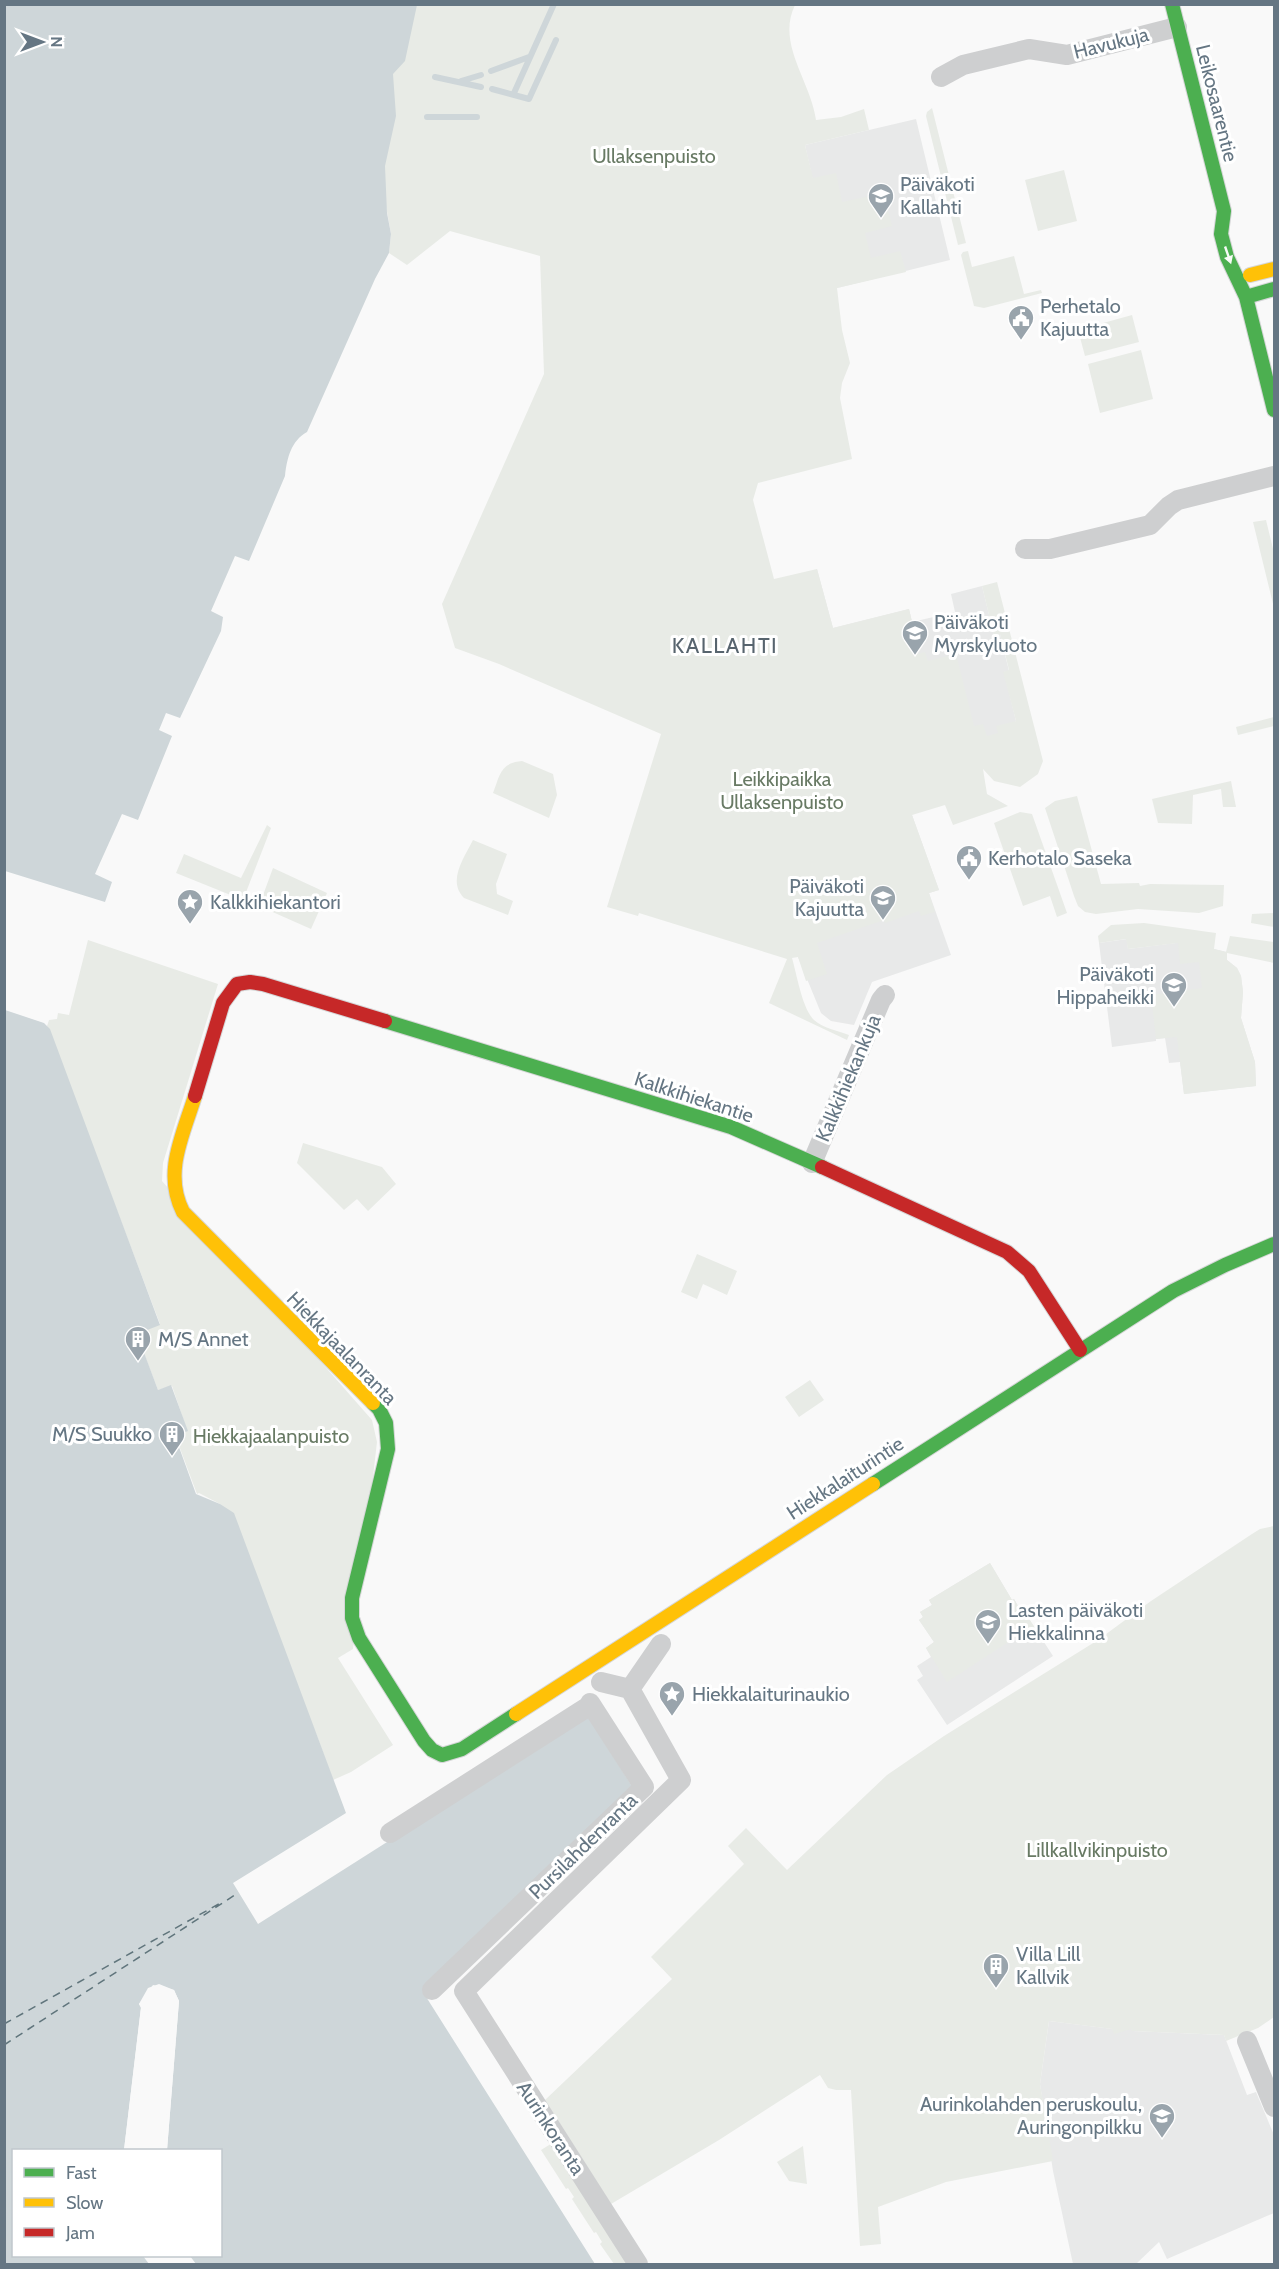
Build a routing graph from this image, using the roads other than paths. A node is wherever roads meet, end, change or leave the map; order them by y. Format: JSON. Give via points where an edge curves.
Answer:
{"nodes":[{"id":1,"x":1172,"y":4,"type":"edge"},
{"id":2,"x":1177,"y":27,"type":"junction"},
{"id":3,"x":941,"y":77,"type":"dead end"},
{"id":4,"x":1224,"y":211,"type":"junction"},
{"id":5,"x":1234,"y":224,"type":"dead end"},
{"id":6,"x":1275,"y":269,"type":"edge"},
{"id":7,"x":1275,"y":289,"type":"edge"},
{"id":8,"x":1246,"y":297,"type":"junction"},
{"id":9,"x":1275,"y":410,"type":"edge"},
{"id":10,"x":1275,"y":476,"type":"edge"},
{"id":11,"x":1025,"y":549,"type":"dead end"},
{"id":12,"x":237,"y":984,"type":"joint"},
{"id":13,"x":885,"y":995,"type":"dead end"},
{"id":14,"x":812,"y":1163,"type":"junction"},
{"id":15,"x":1275,"y":1244,"type":"edge"},
{"id":16,"x":1080,"y":1350,"type":"junction"},
{"id":17,"x":661,"y":1644,"type":"dead end"},
{"id":18,"x":601,"y":1682,"type":"dead end"},
{"id":19,"x":630,"y":1689,"type":"junction"},
{"id":20,"x":442,"y":1755,"type":"joint"},
{"id":21,"x":390,"y":1833,"type":"dead end"},
{"id":22,"x":432,"y":1990,"type":"dead end"},
{"id":23,"x":464,"y":1991,"type":"joint"},
{"id":24,"x":1247,"y":2041,"type":"dead end"},
{"id":25,"x":1275,"y":2108,"type":"edge"},
{"id":26,"x":638,"y":2265,"type":"edge"}],
"edges":[{"from":1,"to":2,"type":"street","name":"Leikosaarentie"},
{"from":2,"to":3,"type":"street","name":"Havukuja","via":[[1067,55],[1029,49],[963,65]]},
{"from":2,"to":4,"type":"street","name":"Leikosaarentie"},
{"from":4,"to":5,"type":"street","name":"Leikosaarentie"},
{"from":4,"to":8,"type":"street","name":"Leikosaarentie","one_way":true,"via":[[1221,234]]},
{"from":6,"to":8,"type":"street","name":"Leikosaarentie","via":[[1249,269]]},
{"from":7,"to":8,"type":"street"},
{"from":8,"to":9,"type":"street","name":"Leikosaarentie"},
{"from":10,"to":11,"type":"street","via":[[1178,500],[1150,525],[1050,549]]},
{"from":12,"to":14,"type":"street","name":"Kalkkihiekantie","via":[[263,984],[731,1126]]},
{"from":12,"to":20,"type":"street","name":"Hiekkajaalanranta","via":[[223,1003],[178,1148],[174,1194],[183,1212],[384,1417],[388,1449],[350,1612],[363,1645],[424,1741]]},
{"from":13,"to":14,"type":"street","name":"Kalkkihiekankuja"},
{"from":14,"to":16,"type":"street","name":"Kalkkihiekantie","via":[[1016,1258],[1029,1271]]},
{"from":15,"to":16,"type":"street","name":"Hiekkalaiturintie","via":[[1197,1278]]},
{"from":16,"to":20,"type":"street","name":"Hiekkalaiturintie","via":[[462,1749]]},
{"from":17,"to":19,"type":"street"},
{"from":18,"to":19,"type":"street"},
{"from":19,"to":23,"type":"street","name":"Pursilahdenranta","via":[[681,1787]]},
{"from":21,"to":22,"type":"street","name":"Pursilahdenranta","via":[[590,1703],[644,1787]]},
{"from":23,"to":26,"type":"street","name":"Aurinkoranta"},
{"from":24,"to":25,"type":"street"}]}
